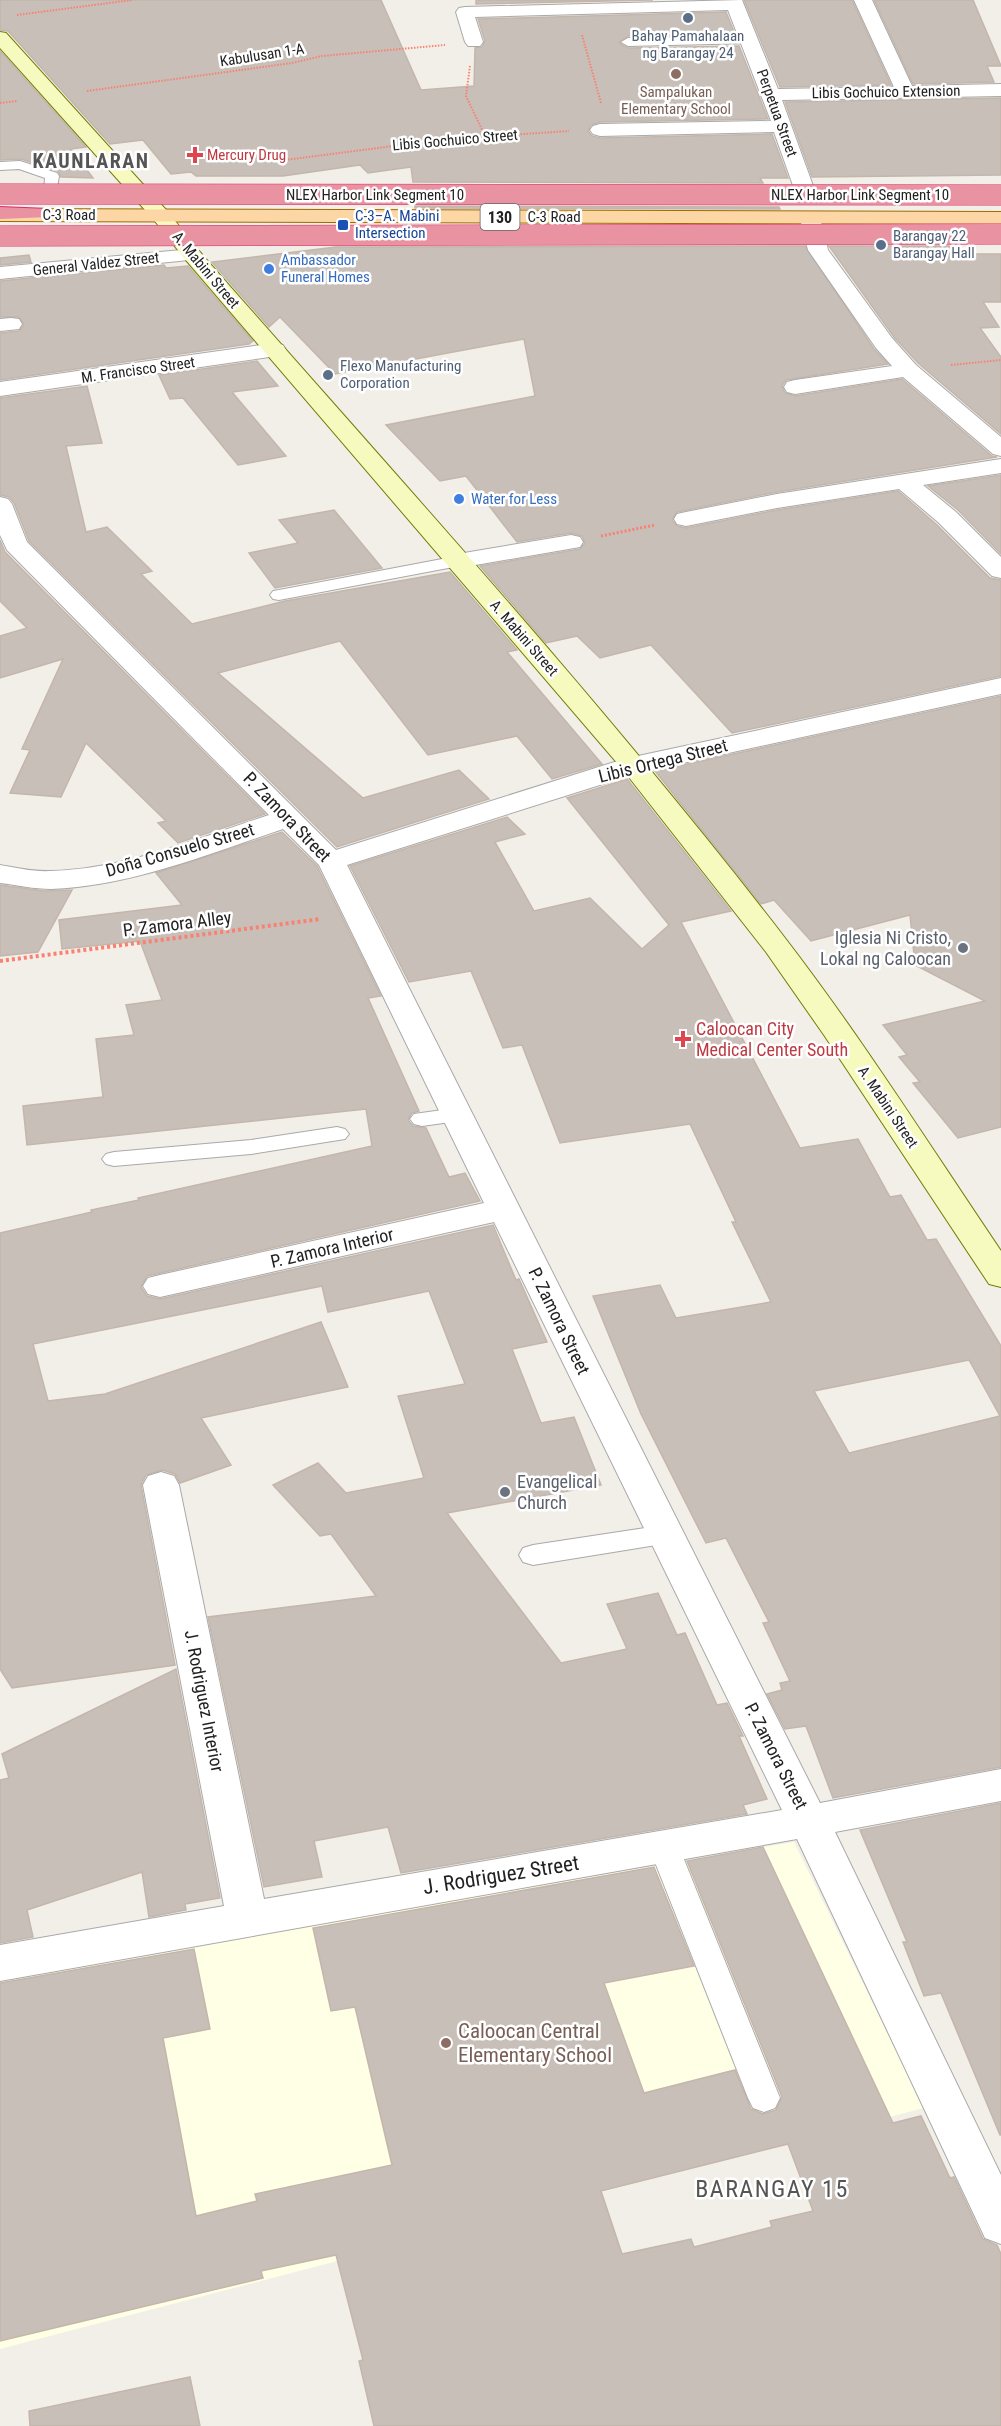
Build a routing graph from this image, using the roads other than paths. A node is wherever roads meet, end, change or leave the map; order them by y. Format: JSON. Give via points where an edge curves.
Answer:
{"nodes":[{"id":1,"x":863,"y":0,"type":"edge"},
{"id":2,"x":734,"y":3,"type":"edge"},
{"id":3,"x":0,"y":37,"type":"edge"},
{"id":4,"x":749,"y":40,"type":"junction"},
{"id":5,"x":474,"y":42,"type":"road end"},
{"id":6,"x":628,"y":42,"type":"dead end"},
{"id":7,"x":1001,"y":90,"type":"edge"},
{"id":8,"x":905,"y":91,"type":"junction"},
{"id":9,"x":771,"y":95,"type":"junction"},
{"id":10,"x":782,"y":126,"type":"junction"},
{"id":11,"x":604,"y":129,"type":"road end"},
{"id":12,"x":0,"y":166,"type":"edge"},
{"id":13,"x":51,"y":190,"type":"junction"},
{"id":14,"x":137,"y":190,"type":"junction"},
{"id":15,"x":0,"y":192,"type":"edge"},
{"id":16,"x":1001,"y":192,"type":"edge"},
{"id":17,"x":807,"y":194,"type":"junction"},
{"id":18,"x":0,"y":214,"type":"edge"},
{"id":19,"x":161,"y":216,"type":"junction"},
{"id":20,"x":1001,"y":216,"type":"edge"},
{"id":21,"x":810,"y":218,"type":"junction"},
{"id":22,"x":1001,"y":234,"type":"edge"},
{"id":23,"x":0,"y":236,"type":"edge"},
{"id":24,"x":192,"y":255,"type":"junction"},
{"id":25,"x":0,"y":273,"type":"edge"},
{"id":26,"x":275,"y":350,"type":"junction"},
{"id":27,"x":908,"y":370,"type":"junction"},
{"id":28,"x":795,"y":387,"type":"dead end"},
{"id":29,"x":0,"y":389,"type":"edge"},
{"id":30,"x":1001,"y":449,"type":"edge"},
{"id":31,"x":1001,"y":465,"type":"edge"},
{"id":32,"x":904,"y":481,"type":"junction"},
{"id":33,"x":0,"y":504,"type":"edge"},
{"id":34,"x":686,"y":519,"type":"road end"},
{"id":35,"x":571,"y":542,"type":"road end"},
{"id":36,"x":458,"y":561,"type":"junction"},
{"id":37,"x":1001,"y":571,"type":"edge"},
{"id":38,"x":279,"y":596,"type":"dead end"},
{"id":39,"x":1001,"y":686,"type":"edge"},
{"id":40,"x":634,"y":765,"type":"junction"},
{"id":41,"x":288,"y":818,"type":"junction"},
{"id":42,"x":331,"y":861,"type":"junction"},
{"id":43,"x":0,"y":874,"type":"edge"},
{"id":44,"x":457,"y":1115,"type":"junction"},
{"id":45,"x":423,"y":1119,"type":"dead end"},
{"id":46,"x":337,"y":1134,"type":"dead end"},
{"id":47,"x":114,"y":1159,"type":"dead end"},
{"id":48,"x":503,"y":1209,"type":"junction"},
{"id":49,"x":1001,"y":1276,"type":"edge"},
{"id":50,"x":160,"y":1286,"type":"dead end"},
{"id":51,"x":161,"y":1485,"type":"dead end"},
{"id":52,"x":665,"y":1535,"type":"junction"},
{"id":53,"x":533,"y":1555,"type":"dead end"},
{"id":54,"x":1001,"y":1785,"type":"edge"},
{"id":55,"x":809,"y":1822,"type":"junction"},
{"id":56,"x":664,"y":1847,"type":"junction"},
{"id":57,"x":247,"y":1917,"type":"junction"},
{"id":58,"x":0,"y":1963,"type":"edge"},
{"id":59,"x":764,"y":2098,"type":"dead end"},
{"id":60,"x":1001,"y":2223,"type":"edge"}],
"edges":[{"from":1,"to":8,"type":"street"},
{"from":2,"to":4,"type":"street","name":"Perpetua Street"},
{"from":2,"to":5,"type":"street","via":[[465,12]]},
{"from":3,"to":14,"type":"main road","name":"A. Mabini Street"},
{"from":4,"to":6,"type":"lane"},
{"from":4,"to":9,"type":"street","name":"Perpetua Street"},
{"from":7,"to":8,"type":"street","name":"Libis Gochuico Extension"},
{"from":8,"to":9,"type":"street","name":"Libis Gochuico Extension"},
{"from":9,"to":10,"type":"street","name":"Perpetua Street"},
{"from":10,"to":11,"type":"street"},
{"from":10,"to":17,"type":"street","name":"Perpetua Street"},
{"from":12,"to":13,"type":"lane","via":[[20,165],[52,176]]},
{"from":13,"to":14,"type":"main road","name":"C-3 Road","number":"130"},
{"from":13,"to":15,"type":"main road","name":"C-3 Road","number":"130"},
{"from":14,"to":17,"type":"main road","name":"C-3 Road","number":"130"},
{"from":14,"to":19,"type":"main road","name":"A. Mabini Street"},
{"from":15,"to":16,"type":"highway","name":"NLEX Harbor Link Segment 10","bridge":true},
{"from":16,"to":17,"type":"main road","name":"C-3 Road","number":"130"},
{"from":18,"to":19,"type":"main road","name":"C-3 Road","number":"130"},
{"from":18,"to":20,"type":"highway","name":"NLEX Harbor Link Segment 10"},
{"from":19,"to":21,"type":"main road","name":"C-3 Road","number":"130"},
{"from":19,"to":24,"type":"main road","name":"A. Mabini Street"},
{"from":20,"to":21,"type":"main road","name":"C-3 Road","number":"130"},
{"from":21,"to":27,"type":"street","via":[[818,250]]},
{"from":22,"to":23,"type":"highway","bridge":true},
{"from":24,"to":25,"type":"street","name":"General Valdez Street"},
{"from":24,"to":26,"type":"main road","name":"A. Mabini Street"},
{"from":26,"to":29,"type":"street","name":"M. Francisco Street"},
{"from":26,"to":36,"type":"main road","name":"A. Mabini Street"},
{"from":27,"to":28,"type":"street"},
{"from":27,"to":30,"type":"street"},
{"from":31,"to":32,"type":"street"},
{"from":32,"to":34,"type":"street"},
{"from":32,"to":37,"type":"street","via":[[948,517]]},
{"from":33,"to":41,"type":"street","name":"P. Zamora Street","via":[[16,545]]},
{"from":35,"to":36,"type":"street"},
{"from":36,"to":38,"type":"lane"},
{"from":36,"to":40,"type":"main road","name":"A. Mabini Street"},
{"from":39,"to":40,"type":"street","name":"Libis Ortega Street"},
{"from":40,"to":42,"type":"street","name":"Libis Ortega Street"},
{"from":40,"to":49,"type":"main road","name":"A. Mabini Street","via":[[776,946]]},
{"from":41,"to":42,"type":"street","name":"P. Zamora Street"},
{"from":41,"to":43,"type":"street","name":"Doña Consuelo Street","via":[[134,867],[91,876],[49,880]]},
{"from":42,"to":44,"type":"street","name":"P. Zamora Street"},
{"from":44,"to":45,"type":"lane"},
{"from":44,"to":48,"type":"street","name":"P. Zamora Street"},
{"from":46,"to":47,"type":"lane","via":[[251,1147]]},
{"from":48,"to":50,"type":"street","name":"P. Zamora Interior"},
{"from":48,"to":52,"type":"street","name":"P. Zamora Street"},
{"from":51,"to":57,"type":"street","name":"J. Rodriguez Interior"},
{"from":52,"to":53,"type":"lane"},
{"from":52,"to":55,"type":"street","name":"P. Zamora Street"},
{"from":54,"to":55,"type":"street","name":"J. Rodriguez Street"},
{"from":55,"to":56,"type":"street","name":"J. Rodriguez Street"},
{"from":55,"to":60,"type":"street","name":"P. Zamora Street"},
{"from":56,"to":57,"type":"street","name":"J. Rodriguez Street"},
{"from":56,"to":59,"type":"lane"},
{"from":57,"to":58,"type":"street","name":"J. Rodriguez Street"}]}
